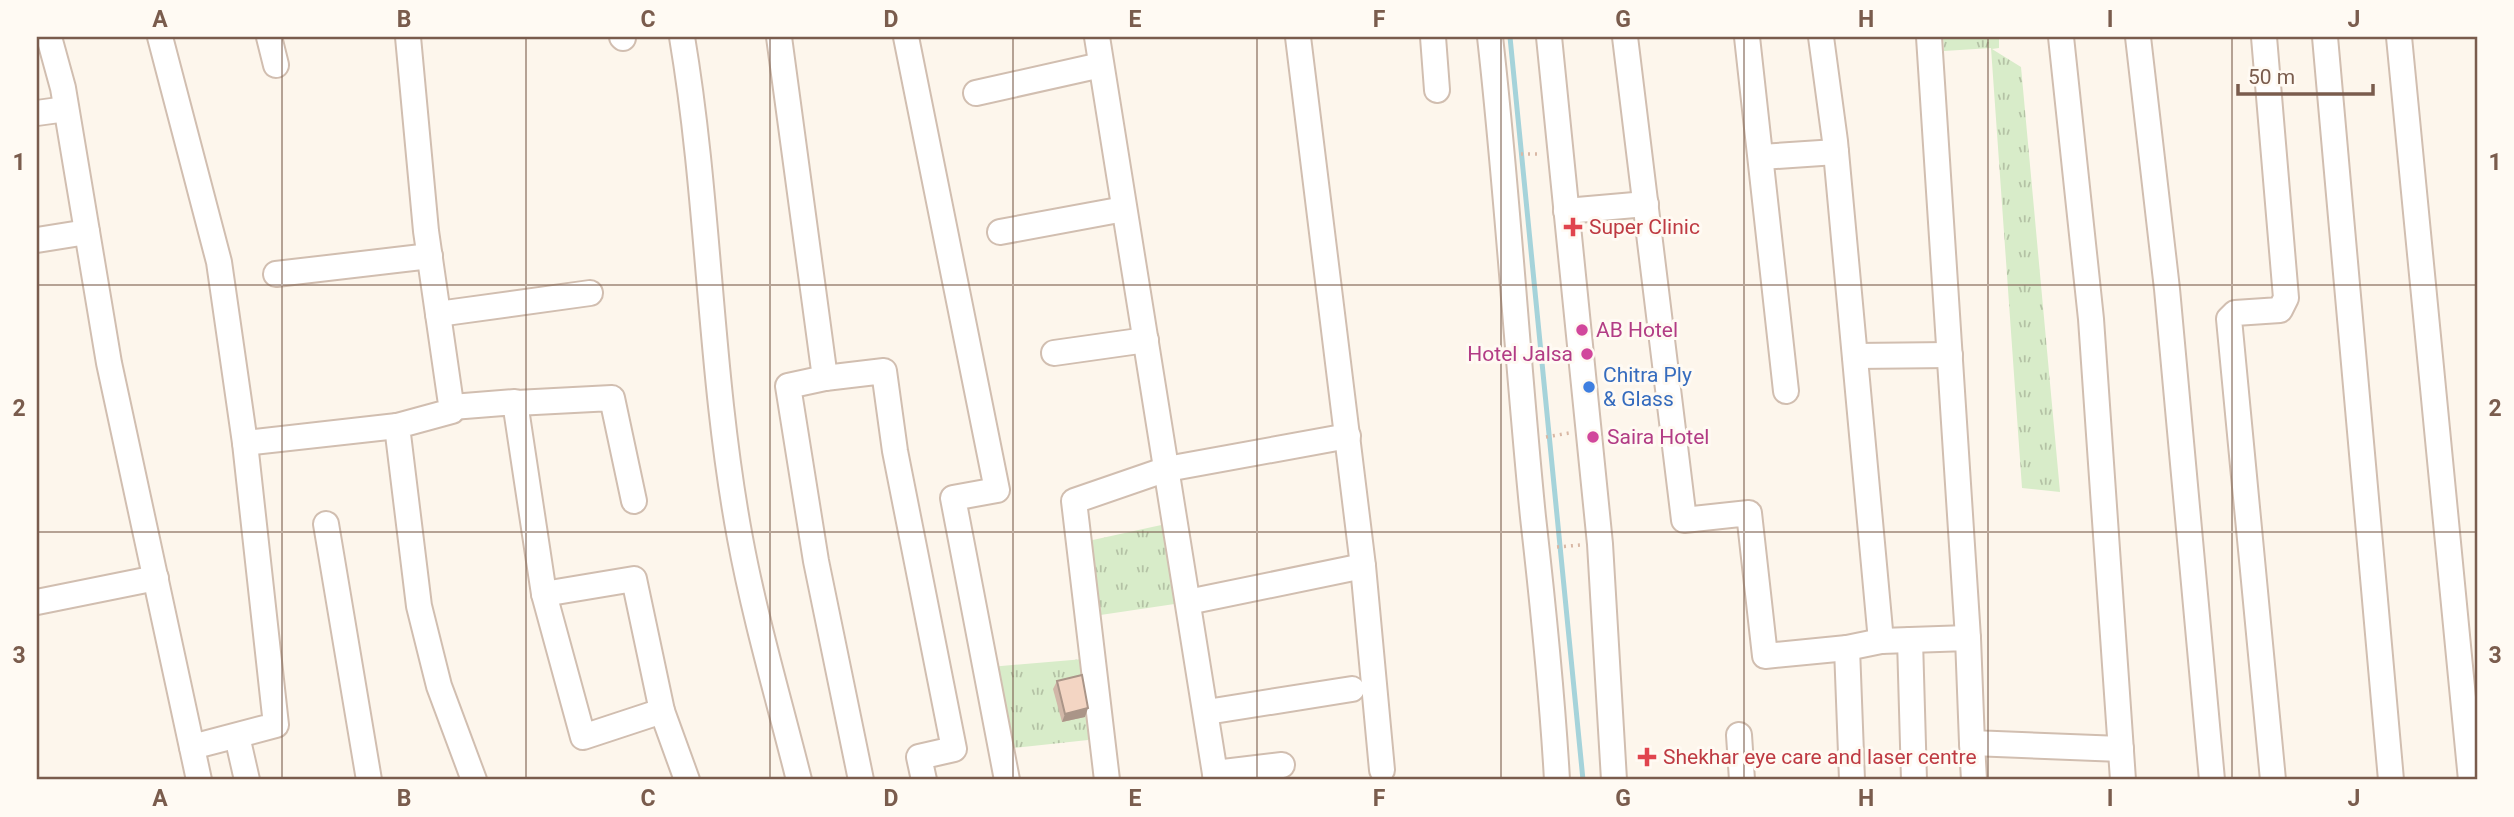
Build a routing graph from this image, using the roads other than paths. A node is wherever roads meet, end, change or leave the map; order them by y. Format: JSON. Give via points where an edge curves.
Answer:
{"nodes":[{"id":1,"x":49,"y":37,"type":"edge"},
{"id":2,"x":159,"y":37,"type":"edge"},
{"id":3,"x":269,"y":37,"type":"edge"},
{"id":4,"x":408,"y":37,"type":"edge"},
{"id":5,"x":682,"y":37,"type":"edge"},
{"id":6,"x":779,"y":37,"type":"edge"},
{"id":7,"x":906,"y":37,"type":"edge"},
{"id":8,"x":1097,"y":37,"type":"edge"},
{"id":9,"x":1298,"y":37,"type":"edge"},
{"id":10,"x":1433,"y":37,"type":"edge"},
{"id":11,"x":1490,"y":37,"type":"edge"},
{"id":12,"x":1549,"y":37,"type":"edge"},
{"id":13,"x":1626,"y":37,"type":"edge"},
{"id":14,"x":1747,"y":37,"type":"edge"},
{"id":15,"x":1821,"y":37,"type":"edge"},
{"id":16,"x":1929,"y":37,"type":"edge"},
{"id":17,"x":2061,"y":37,"type":"edge"},
{"id":18,"x":2138,"y":37,"type":"edge"},
{"id":19,"x":2264,"y":37,"type":"edge"},
{"id":20,"x":2325,"y":37,"type":"edge"},
{"id":21,"x":2399,"y":37,"type":"edge"},
{"id":22,"x":276,"y":65,"type":"dead end"},
{"id":23,"x":1101,"y":65,"type":"junction"},
{"id":24,"x":1437,"y":90,"type":"dead end"},
{"id":25,"x":976,"y":93,"type":"dead end"},
{"id":26,"x":66,"y":109,"type":"junction"},
{"id":27,"x":37,"y":113,"type":"edge"},
{"id":28,"x":1836,"y":152,"type":"junction"},
{"id":29,"x":1761,"y":157,"type":"junction"},
{"id":30,"x":1646,"y":204,"type":"junction"},
{"id":31,"x":1124,"y":208,"type":"junction"},
{"id":32,"x":1566,"y":211,"type":"junction"},
{"id":33,"x":87,"y":232,"type":"junction"},
{"id":34,"x":1000,"y":232,"type":"dead end"},
{"id":35,"x":37,"y":240,"type":"edge"},
{"id":36,"x":430,"y":256,"type":"junction"},
{"id":37,"x":276,"y":274,"type":"dead end"},
{"id":38,"x":590,"y":293,"type":"dead end"},
{"id":39,"x":438,"y":314,"type":"junction"},
{"id":40,"x":1146,"y":340,"type":"junction"},
{"id":41,"x":1054,"y":353,"type":"dead end"},
{"id":42,"x":1950,"y":355,"type":"junction"},
{"id":43,"x":1855,"y":356,"type":"junction"},
{"id":44,"x":825,"y":378,"type":"junction"},
{"id":45,"x":1786,"y":391,"type":"dead end"},
{"id":46,"x":516,"y":403,"type":"junction"},
{"id":47,"x":452,"y":407,"type":"junction"},
{"id":48,"x":397,"y":426,"type":"junction"},
{"id":49,"x":1348,"y":436,"type":"junction"},
{"id":50,"x":245,"y":443,"type":"junction"},
{"id":51,"x":1167,"y":469,"type":"junction"},
{"id":52,"x":634,"y":501,"type":"dead end"},
{"id":53,"x":326,"y":524,"type":"dead end"},
{"id":54,"x":1363,"y":566,"type":"junction"},
{"id":55,"x":156,"y":578,"type":"junction"},
{"id":56,"x":544,"y":594,"type":"junction"},
{"id":57,"x":37,"y":602,"type":"edge"},
{"id":58,"x":1188,"y":602,"type":"junction"},
{"id":59,"x":1968,"y":638,"type":"junction"},
{"id":60,"x":1910,"y":640,"type":"junction"},
{"id":61,"x":1881,"y":641,"type":"junction"},
{"id":62,"x":1847,"y":648,"type":"junction"},
{"id":63,"x":1352,"y":689,"type":"dead end"},
{"id":64,"x":662,"y":711,"type":"junction"},
{"id":65,"x":1207,"y":712,"type":"junction"},
{"id":66,"x":1739,"y":735,"type":"dead end"},
{"id":67,"x":237,"y":736,"type":"junction"},
{"id":68,"x":1972,"y":743,"type":"junction"},
{"id":69,"x":192,"y":747,"type":"junction"},
{"id":70,"x":2121,"y":749,"type":"junction"},
{"id":71,"x":1282,"y":765,"type":"dead end"},
{"id":72,"x":1382,"y":770,"type":"dead end"},
{"id":73,"x":1216,"y":777,"type":"edge"},
{"id":74,"x":199,"y":780,"type":"edge"},
{"id":75,"x":247,"y":780,"type":"edge"},
{"id":76,"x":369,"y":780,"type":"edge"},
{"id":77,"x":474,"y":780,"type":"edge"},
{"id":78,"x":687,"y":780,"type":"edge"},
{"id":79,"x":799,"y":780,"type":"edge"},
{"id":80,"x":861,"y":780,"type":"edge"},
{"id":81,"x":924,"y":780,"type":"edge"},
{"id":82,"x":1007,"y":780,"type":"edge"},
{"id":83,"x":1107,"y":780,"type":"edge"},
{"id":84,"x":1557,"y":780,"type":"edge"},
{"id":85,"x":1614,"y":780,"type":"edge"},
{"id":86,"x":1742,"y":780,"type":"edge"},
{"id":87,"x":1852,"y":780,"type":"edge"},
{"id":88,"x":1914,"y":780,"type":"edge"},
{"id":89,"x":1974,"y":780,"type":"edge"},
{"id":90,"x":2123,"y":780,"type":"edge"},
{"id":91,"x":2212,"y":780,"type":"edge"},
{"id":92,"x":2273,"y":780,"type":"edge"},
{"id":93,"x":2391,"y":780,"type":"edge"},
{"id":94,"x":2471,"y":780,"type":"edge"}],
"edges":[{"from":1,"to":26,"type":"street"},
{"from":2,"to":50,"type":"street","via":[[219,262]]},
{"from":3,"to":22,"type":"street"},
{"from":4,"to":36,"type":"street"},
{"from":5,"to":79,"type":"street","via":[[697,124],[722,407],[740,538]]},
{"from":6,"to":44,"type":"street"},
{"from":7,"to":82,"type":"street","via":[[997,490],[953,498]]},
{"from":8,"to":23,"type":"street"},
{"from":9,"to":49,"type":"street"},
{"from":10,"to":24,"type":"street"},
{"from":11,"to":84,"type":"street"},
{"from":12,"to":32,"type":"street"},
{"from":13,"to":30,"type":"street"},
{"from":14,"to":29,"type":"street"},
{"from":15,"to":28,"type":"street"},
{"from":16,"to":42,"type":"street"},
{"from":17,"to":70,"type":"street","via":[[2091,319]]},
{"from":18,"to":91,"type":"street","via":[[2167,289]]},
{"from":19,"to":92,"type":"street","via":[[2286,298],[2280,310],[2235,313],[2230,324]]},
{"from":20,"to":93,"type":"street"},
{"from":21,"to":94,"type":"street"},
{"from":23,"to":25,"type":"street"},
{"from":23,"to":31,"type":"street"},
{"from":26,"to":27,"type":"street"},
{"from":26,"to":33,"type":"street"},
{"from":28,"to":29,"type":"street"},
{"from":28,"to":43,"type":"street"},
{"from":29,"to":45,"type":"street"},
{"from":30,"to":32,"type":"street"},
{"from":30,"to":62,"type":"street","via":[[1685,520],[1749,513],[1765,656]]},
{"from":31,"to":34,"type":"street"},
{"from":31,"to":40,"type":"street"},
{"from":32,"to":85,"type":"street","via":[[1600,544]]},
{"from":33,"to":35,"type":"street"},
{"from":33,"to":55,"type":"street","via":[[109,363]]},
{"from":36,"to":37,"type":"street"},
{"from":36,"to":39,"type":"street"},
{"from":38,"to":39,"type":"street"},
{"from":39,"to":47,"type":"street"},
{"from":40,"to":41,"type":"street"},
{"from":40,"to":51,"type":"street"},
{"from":42,"to":43,"type":"street"},
{"from":42,"to":59,"type":"street"},
{"from":43,"to":61,"type":"street"},
{"from":44,"to":80,"type":"street","via":[[788,386],[816,561]]},
{"from":44,"to":81,"type":"street","via":[[884,370],[895,451],[954,749],[919,757]]},
{"from":46,"to":47,"type":"street"},
{"from":46,"to":52,"type":"street","via":[[612,398]]},
{"from":46,"to":56,"type":"street"},
{"from":47,"to":48,"type":"street","via":[[452,411]]},
{"from":48,"to":50,"type":"street"},
{"from":48,"to":77,"type":"street","via":[[419,606],[447,711]]},
{"from":49,"to":51,"type":"street"},
{"from":49,"to":54,"type":"street"},
{"from":50,"to":67,"type":"street","via":[[276,725]]},
{"from":51,"to":58,"type":"street"},
{"from":51,"to":83,"type":"street","via":[[1074,501]]},
{"from":53,"to":76,"type":"street"},
{"from":54,"to":58,"type":"street"},
{"from":54,"to":72,"type":"street"},
{"from":55,"to":57,"type":"street"},
{"from":55,"to":69,"type":"street"},
{"from":56,"to":64,"type":"street","via":[[634,579]]},
{"from":56,"to":64,"type":"street","via":[[583,737]]},
{"from":58,"to":65,"type":"street"},
{"from":59,"to":60,"type":"street"},
{"from":59,"to":68,"type":"street"},
{"from":60,"to":61,"type":"street"},
{"from":60,"to":88,"type":"street"},
{"from":61,"to":62,"type":"street"},
{"from":62,"to":87,"type":"street"},
{"from":63,"to":65,"type":"street"},
{"from":64,"to":78,"type":"street"},
{"from":65,"to":73,"type":"street"},
{"from":66,"to":86,"type":"street"},
{"from":67,"to":69,"type":"street"},
{"from":67,"to":75,"type":"street"},
{"from":68,"to":70,"type":"street"},
{"from":68,"to":89,"type":"street"},
{"from":69,"to":74,"type":"street"},
{"from":70,"to":90,"type":"street"},
{"from":71,"to":73,"type":"street"}]}
